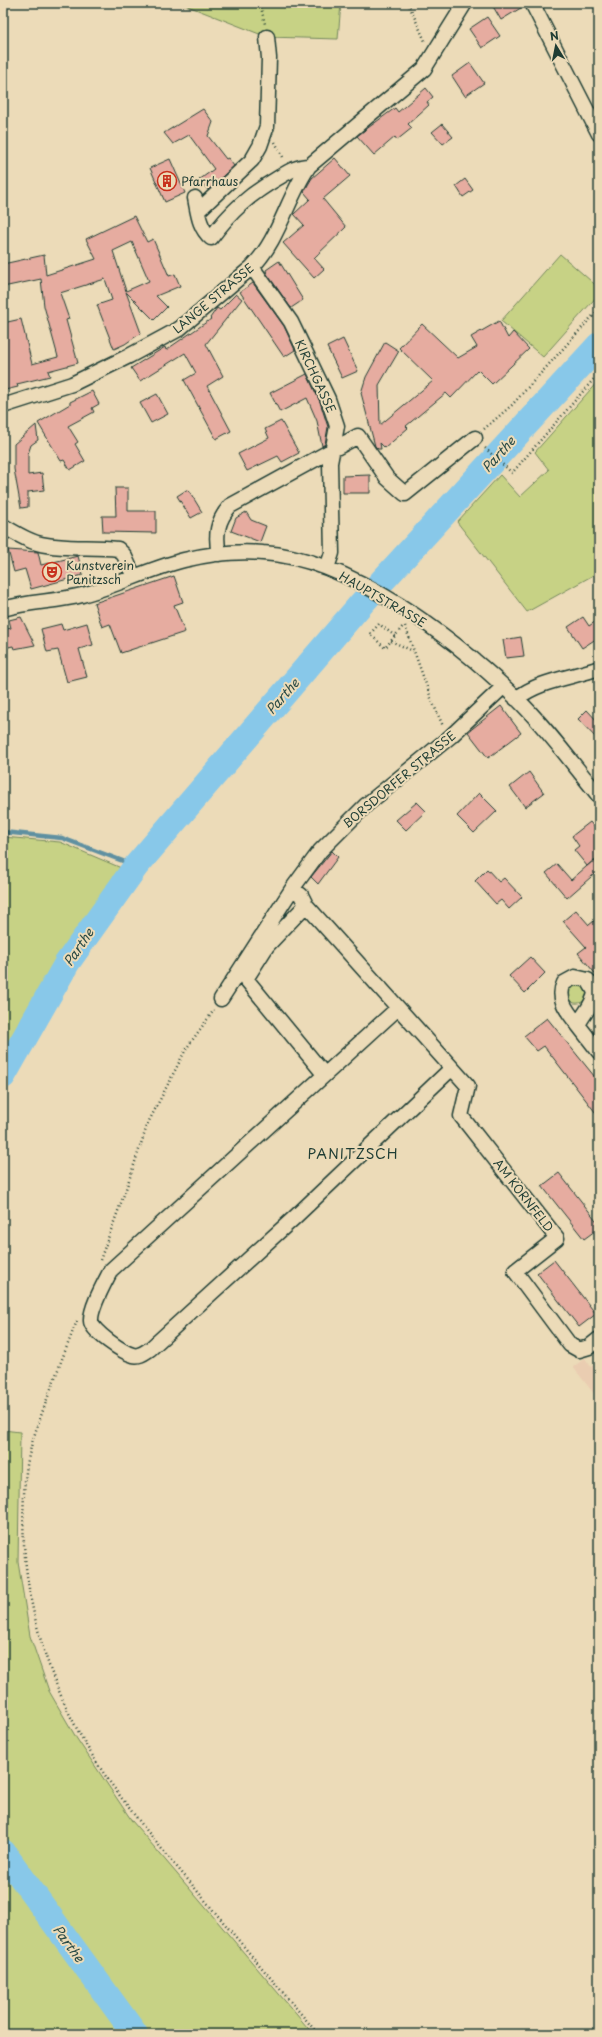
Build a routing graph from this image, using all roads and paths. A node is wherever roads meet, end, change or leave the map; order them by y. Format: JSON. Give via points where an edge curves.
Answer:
{"nodes":[{"id":1,"x":260,"y":3,"type":"edge"},
{"id":2,"x":408,"y":3,"type":"edge"},
{"id":3,"x":465,"y":3,"type":"edge"},
{"id":4,"x":532,"y":3,"type":"edge"},
{"id":5,"x":268,"y":36,"type":"joint"},
{"id":6,"x":431,"y":55,"type":"junction"},
{"id":7,"x":599,"y":134,"type":"edge"},
{"id":8,"x":309,"y":166,"type":"junction"},
{"id":9,"x":252,"y":267,"type":"junction"},
{"id":10,"x":599,"y":309,"type":"edge"},
{"id":11,"x":599,"y":373,"type":"edge"},
{"id":12,"x":3,"y":406,"type":"edge"},
{"id":13,"x":479,"y":442,"type":"junction"},
{"id":14,"x":333,"y":450,"type":"junction"},
{"id":15,"x":3,"y":526,"type":"edge"},
{"id":16,"x":219,"y":554,"type":"junction"},
{"id":17,"x":327,"y":568,"type":"junction"},
{"id":18,"x":134,"y":577,"type":"junction"},
{"id":19,"x":3,"y":609,"type":"edge"},
{"id":20,"x":408,"y":619,"type":"junction"},
{"id":21,"x":395,"y":636,"type":"junction"},
{"id":22,"x":391,"y":641,"type":"junction"},
{"id":23,"x":414,"y":651,"type":"junction"},
{"id":24,"x":599,"y":668,"type":"edge"},
{"id":25,"x":503,"y":687,"type":"junction"},
{"id":26,"x":516,"y":698,"type":"junction"},
{"id":27,"x":451,"y":736,"type":"junction"},
{"id":28,"x":599,"y":796,"type":"edge"},
{"id":29,"x":292,"y":889,"type":"junction"},
{"id":30,"x":306,"y":904,"type":"junction"},
{"id":31,"x":221,"y":999,"type":"joint"},
{"id":32,"x":398,"y":1008,"type":"junction"},
{"id":33,"x":578,"y":1025,"type":"dead end"},
{"id":34,"x":599,"y":1052,"type":"edge"},
{"id":35,"x":452,"y":1068,"type":"junction"},
{"id":36,"x":324,"y":1074,"type":"junction"},
{"id":37,"x":98,"y":1263,"type":"dead end"},
{"id":38,"x":80,"y":1313,"type":"dead end"},
{"id":39,"x":594,"y":1343,"type":"edge"},
{"id":40,"x":318,"y":2034,"type":"edge"}],
"edges":[{"from":1,"to":5,"type":"path"},
{"from":2,"to":6,"type":"path"},
{"from":3,"to":6,"type":"street","name":"LANGE STRASSE"},
{"from":4,"to":7,"type":"street"},
{"from":5,"to":8,"type":"street","name":"LANGE STRASSE","via":[[267,126],[252,160],[196,205],[205,233],[211,238],[236,207],[252,194],[300,166]]},
{"from":6,"to":8,"type":"street","name":"LANGE STRASSE","via":[[424,69]]},
{"from":8,"to":9,"type":"street","name":"LANGE STRASSE","via":[[300,179],[263,256]]},
{"from":9,"to":12,"type":"street","name":"LANGE STRASSE","via":[[179,329],[72,384]]},
{"from":9,"to":14,"type":"street","name":"KIRCHGASSE","via":[[290,322],[328,400],[337,426]]},
{"from":10,"to":13,"type":"path"},
{"from":11,"to":13,"type":"path","via":[[512,473]]},
{"from":13,"to":14,"type":"street","via":[[405,494],[387,478],[358,436]]},
{"from":14,"to":16,"type":"street","via":[[230,506],[222,516],[218,530]]},
{"from":14,"to":17,"type":"street","name":"KIRCHGASSE","via":[[330,463],[332,553]]},
{"from":15,"to":18,"type":"street","via":[[23,538],[38,543],[118,550],[124,555]]},
{"from":16,"to":17,"type":"street","name":"HAUPTSTRASSE","via":[[264,553],[304,560]]},
{"from":16,"to":18,"type":"street","name":"HAUPTSTRASSE","via":[[184,560]]},
{"from":17,"to":20,"type":"street","name":"HAUPTSTRASSE","via":[[392,602]]},
{"from":18,"to":19,"type":"street","name":"HAUPTSTRASSE","via":[[81,595]]},
{"from":20,"to":21,"type":"path"},
{"from":20,"to":23,"type":"path"},
{"from":20,"to":25,"type":"street","name":"HAUPTSTRASSE","via":[[451,642]]},
{"from":21,"to":22,"type":"path"},
{"from":21,"to":22,"type":"path","via":[[379,624],[370,634],[385,648]]},
{"from":22,"to":23,"type":"path"},
{"from":23,"to":27,"type":"path","via":[[441,722]]},
{"from":24,"to":26,"type":"street","via":[[528,689]]},
{"from":25,"to":26,"type":"street"},
{"from":25,"to":27,"type":"street","name":"BORSDORFER STRASSE"},
{"from":26,"to":28,"type":"street"},
{"from":27,"to":29,"type":"street","name":"BORSDORFER STRASSE","via":[[339,830]]},
{"from":29,"to":30,"type":"street"},
{"from":29,"to":31,"type":"street","name":"BORSDORFER STRASSE"},
{"from":30,"to":32,"type":"street"},
{"from":30,"to":36,"type":"street","via":[[266,946],[246,979]]},
{"from":31,"to":37,"type":"path","via":[[186,1049],[148,1123]]},
{"from":32,"to":35,"type":"street"},
{"from":32,"to":36,"type":"street"},
{"from":33,"to":34,"type":"street"},
{"from":35,"to":36,"type":"street","via":[[294,1218],[150,1349],[140,1355],[133,1355],[98,1333],[91,1321],[93,1310],[111,1270]]},
{"from":35,"to":39,"type":"street","name":"AM KORNFELD","via":[[468,1086],[461,1116],[557,1238],[515,1271],[570,1345],[579,1350]]},
{"from":38,"to":40,"type":"path","via":[[35,1433],[26,1471],[25,1553],[29,1591],[39,1639],[70,1715],[111,1784],[156,1842]]}]}
